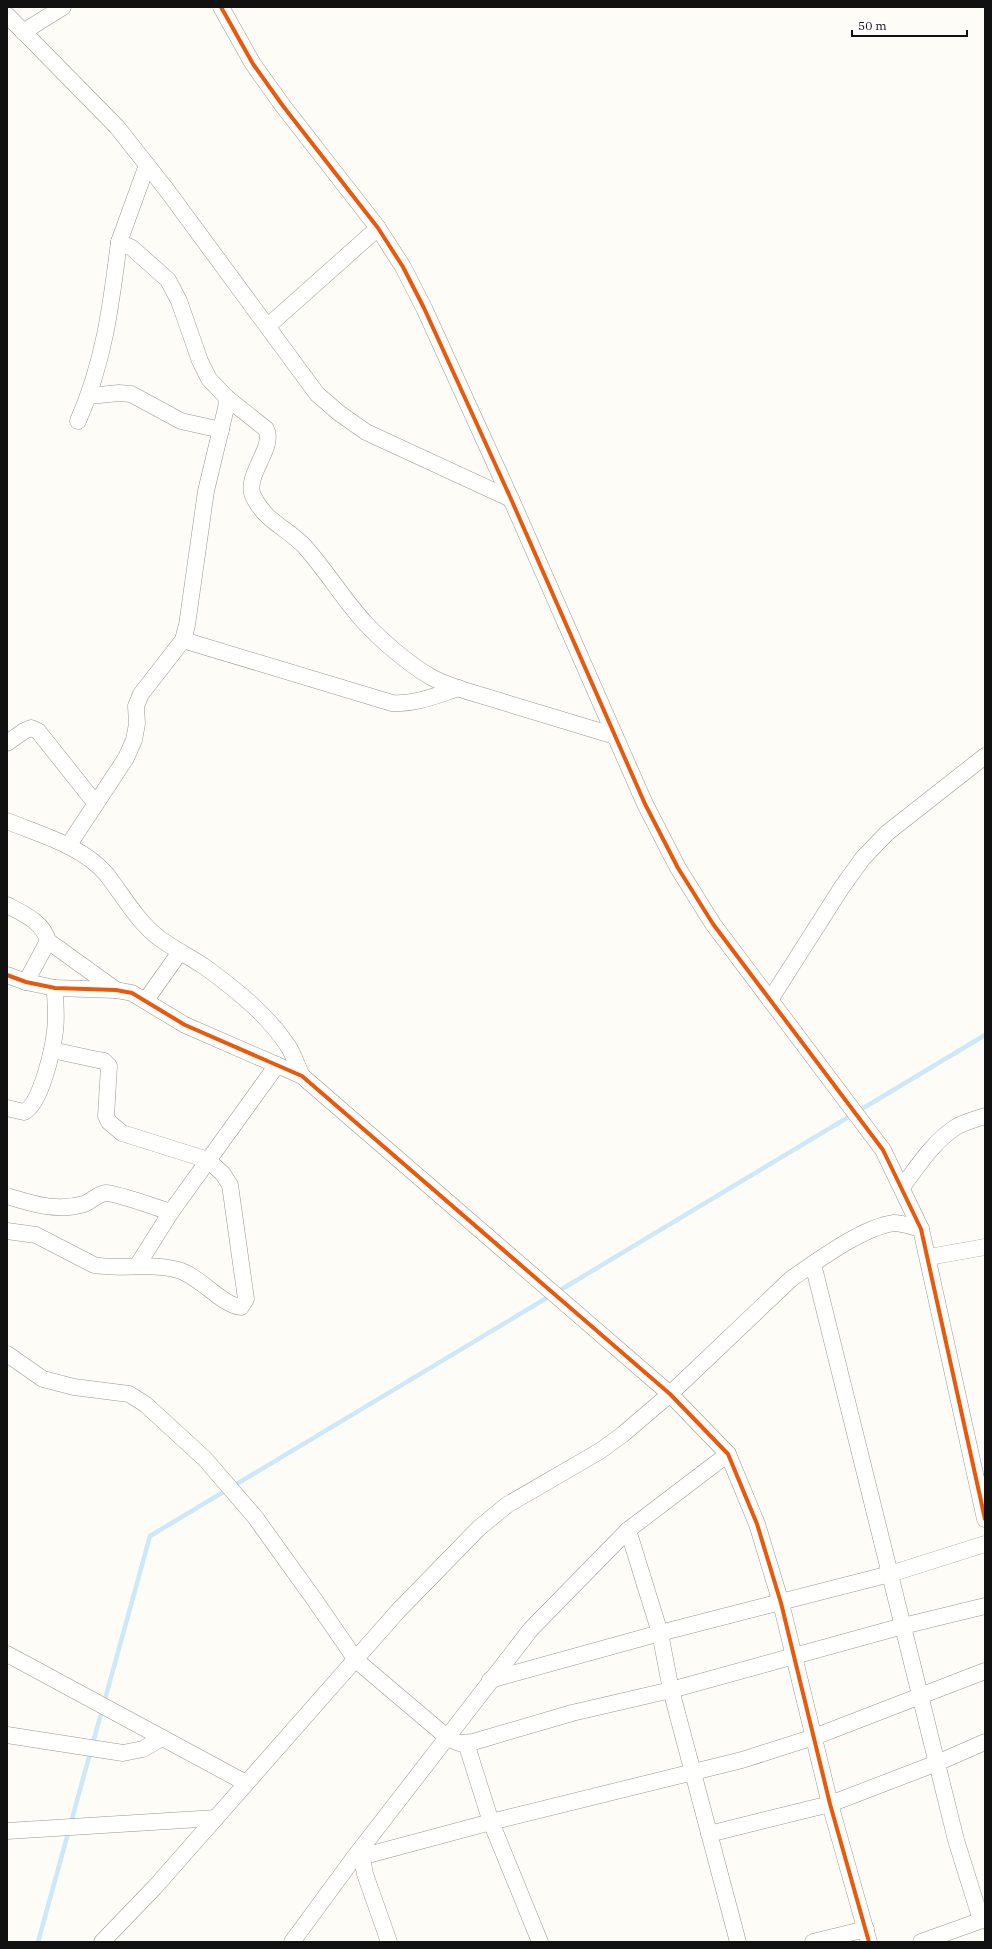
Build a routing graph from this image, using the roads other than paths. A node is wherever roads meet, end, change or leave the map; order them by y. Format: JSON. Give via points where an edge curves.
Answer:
{"nodes":[{"id":1,"x":63,"y":7,"type":"edge"},
{"id":2,"x":220,"y":7,"type":"edge"},
{"id":3,"x":7,"y":15,"type":"edge"},
{"id":4,"x":23,"y":32,"type":"junction"},
{"id":5,"x":147,"y":165,"type":"junction"},
{"id":6,"x":378,"y":228,"type":"junction"},
{"id":7,"x":119,"y":242,"type":"junction"},
{"id":8,"x":268,"y":326,"type":"junction"},
{"id":9,"x":90,"y":396,"type":"junction"},
{"id":10,"x":227,"y":398,"type":"junction"},
{"id":11,"x":78,"y":421,"type":"dead end"},
{"id":12,"x":221,"y":430,"type":"junction"},
{"id":13,"x":511,"y":499,"type":"junction"},
{"id":14,"x":183,"y":640,"type":"junction"},
{"id":15,"x":459,"y":688,"type":"junction"},
{"id":16,"x":615,"y":736,"type":"junction"},
{"id":17,"x":7,"y":743,"type":"edge"},
{"id":18,"x":985,"y":756,"type":"edge"},
{"id":19,"x":96,"y":804,"type":"junction"},
{"id":20,"x":7,"y":821,"type":"edge"},
{"id":21,"x":68,"y":846,"type":"junction"},
{"id":22,"x":7,"y":905,"type":"edge"},
{"id":23,"x":48,"y":941,"type":"junction"},
{"id":24,"x":180,"y":952,"type":"junction"},
{"id":25,"x":7,"y":975,"type":"edge"},
{"id":26,"x":26,"y":982,"type":"junction"},
{"id":27,"x":55,"y":988,"type":"junction"},
{"id":28,"x":116,"y":990,"type":"junction"},
{"id":29,"x":146,"y":1000,"type":"junction"},
{"id":30,"x":770,"y":1000,"type":"junction"},
{"id":31,"x":52,"y":1050,"type":"junction"},
{"id":32,"x":277,"y":1065,"type":"junction"},
{"id":33,"x":302,"y":1076,"type":"junction"},
{"id":34,"x":7,"y":1108,"type":"edge"},
{"id":35,"x":985,"y":1116,"type":"edge"},
{"id":36,"x":208,"y":1160,"type":"junction"},
{"id":37,"x":902,"y":1187,"type":"junction"},
{"id":38,"x":7,"y":1196,"type":"edge"},
{"id":39,"x":171,"y":1212,"type":"junction"},
{"id":40,"x":921,"y":1229,"type":"junction"},
{"id":41,"x":7,"y":1231,"type":"edge"},
{"id":42,"x":985,"y":1247,"type":"edge"},
{"id":43,"x":929,"y":1257,"type":"junction"},
{"id":44,"x":813,"y":1264,"type":"junction"},
{"id":45,"x":137,"y":1266,"type":"junction"},
{"id":46,"x":7,"y":1354,"type":"edge"},
{"id":47,"x":670,"y":1394,"type":"junction"},
{"id":48,"x":728,"y":1454,"type":"junction"},
{"id":49,"x":980,"y":1466,"type":"edge"},
{"id":50,"x":985,"y":1519,"type":"edge"},
{"id":51,"x":628,"y":1530,"type":"junction"},
{"id":52,"x":985,"y":1544,"type":"edge"},
{"id":53,"x":890,"y":1574,"type":"junction"},
{"id":54,"x":781,"y":1603,"type":"junction"},
{"id":55,"x":985,"y":1606,"type":"edge"},
{"id":56,"x":903,"y":1626,"type":"junction"},
{"id":57,"x":660,"y":1633,"type":"junction"},
{"id":58,"x":7,"y":1654,"type":"edge"},
{"id":59,"x":793,"y":1658,"type":"junction"},
{"id":60,"x":356,"y":1660,"type":"junction"},
{"id":61,"x":985,"y":1671,"type":"edge"},
{"id":62,"x":490,"y":1680,"type":"junction"},
{"id":63,"x":672,"y":1690,"type":"junction"},
{"id":64,"x":921,"y":1696,"type":"junction"},
{"id":65,"x":7,"y":1735,"type":"edge"},
{"id":66,"x":814,"y":1737,"type":"junction"},
{"id":67,"x":162,"y":1738,"type":"junction"},
{"id":68,"x":448,"y":1738,"type":"junction"},
{"id":69,"x":985,"y":1742,"type":"edge"},
{"id":70,"x":466,"y":1743,"type":"junction"},
{"id":71,"x":937,"y":1763,"type":"junction"},
{"id":72,"x":693,"y":1772,"type":"junction"},
{"id":73,"x":246,"y":1783,"type":"junction"},
{"id":74,"x":830,"y":1804,"type":"junction"},
{"id":75,"x":216,"y":1818,"type":"junction"},
{"id":76,"x":491,"y":1822,"type":"junction"},
{"id":77,"x":7,"y":1831,"type":"edge"},
{"id":78,"x":709,"y":1834,"type":"junction"},
{"id":79,"x":357,"y":1858,"type":"junction"},
{"id":80,"x":983,"y":1919,"type":"edge"},
{"id":81,"x":868,"y":1936,"type":"edge"},
{"id":82,"x":297,"y":1940,"type":"edge"},
{"id":83,"x":102,"y":1942,"type":"edge"},
{"id":84,"x":389,"y":1942,"type":"edge"},
{"id":85,"x":540,"y":1942,"type":"edge"},
{"id":86,"x":738,"y":1942,"type":"edge"},
{"id":87,"x":813,"y":1942,"type":"edge"},
{"id":88,"x":921,"y":1942,"type":"edge"}],
"edges":[{"from":1,"to":4,"type":"street"},
{"from":2,"to":6,"type":"street","via":[[253,64],[278,100]]},
{"from":3,"to":4,"type":"street"},
{"from":4,"to":5,"type":"street","via":[[117,127]]},
{"from":5,"to":7,"type":"street"},
{"from":5,"to":8,"type":"street"},
{"from":6,"to":8,"type":"street"},
{"from":6,"to":13,"type":"street","via":[[403,267],[424,308]]},
{"from":7,"to":9,"type":"street","via":[[110,318]]},
{"from":7,"to":10,"type":"street","via":[[132,248],[168,280],[179,301],[209,379]]},
{"from":8,"to":13,"type":"street","via":[[317,394],[339,413],[366,432]]},
{"from":9,"to":11,"type":"street"},
{"from":9,"to":12,"type":"street","via":[[131,394],[181,421]]},
{"from":10,"to":12,"type":"street"},
{"from":10,"to":15,"type":"street","via":[[268,434],[268,442],[253,478],[253,496],[266,516],[305,547],[366,624],[395,650],[431,676]]},
{"from":12,"to":14,"type":"street","via":[[206,491],[188,625]]},
{"from":13,"to":16,"type":"street"},
{"from":14,"to":15,"type":"street","via":[[392,703],[416,702]]},
{"from":14,"to":19,"type":"street","via":[[140,694],[136,706],[137,724],[134,740],[126,758]]},
{"from":15,"to":16,"type":"street"},
{"from":16,"to":30,"type":"street","via":[[645,804],[678,868],[713,924]]},
{"from":17,"to":19,"type":"street","via":[[31,728],[38,732]]},
{"from":18,"to":30,"type":"street","via":[[887,833],[863,858]]},
{"from":19,"to":21,"type":"street"},
{"from":20,"to":21,"type":"street"},
{"from":21,"to":24,"type":"street","via":[[90,859],[107,875],[138,917],[158,937]]},
{"from":22,"to":23,"type":"street","via":[[40,925],[46,932]]},
{"from":23,"to":26,"type":"street"},
{"from":23,"to":28,"type":"street"},
{"from":24,"to":29,"type":"street"},
{"from":24,"to":33,"type":"street","via":[[245,998],[279,1033],[289,1047]]},
{"from":25,"to":26,"type":"street"},
{"from":26,"to":27,"type":"street"},
{"from":27,"to":28,"type":"street"},
{"from":27,"to":31,"type":"street"},
{"from":28,"to":29,"type":"street","via":[[132,993]]},
{"from":29,"to":32,"type":"street","via":[[185,1025]]},
{"from":30,"to":37,"type":"street","via":[[883,1150]]},
{"from":31,"to":34,"type":"street","via":[[36,1099],[28,1110],[24,1112]]},
{"from":31,"to":36,"type":"street","via":[[104,1061],[108,1066],[106,1116],[114,1128],[122,1133]]},
{"from":32,"to":33,"type":"street"},
{"from":32,"to":36,"type":"street"},
{"from":33,"to":47,"type":"street"},
{"from":35,"to":37,"type":"street","via":[[958,1126],[946,1134]]},
{"from":36,"to":39,"type":"street"},
{"from":36,"to":45,"type":"street","via":[[230,1186],[246,1299],[241,1307],[233,1306],[207,1286],[178,1270]]},
{"from":37,"to":40,"type":"street"},
{"from":38,"to":39,"type":"street","via":[[54,1208],[87,1203],[107,1193]]},
{"from":39,"to":45,"type":"street"},
{"from":40,"to":43,"type":"street"},
{"from":40,"to":44,"type":"street","via":[[895,1223],[872,1229]]},
{"from":41,"to":45,"type":"street","via":[[36,1235],[94,1265]]},
{"from":42,"to":43,"type":"street"},
{"from":43,"to":49,"type":"street","via":[[944,1336]]},
{"from":44,"to":47,"type":"street","via":[[791,1279]]},
{"from":44,"to":53,"type":"street"},
{"from":46,"to":60,"type":"street","via":[[43,1379],[74,1387],[129,1394],[146,1404],[205,1459],[255,1517]]},
{"from":47,"to":48,"type":"street"},
{"from":47,"to":60,"type":"street","via":[[600,1451],[507,1505],[398,1611]]},
{"from":48,"to":51,"type":"street"},
{"from":48,"to":54,"type":"street","via":[[757,1524]]},
{"from":49,"to":50,"type":"street"},
{"from":51,"to":57,"type":"street"},
{"from":51,"to":62,"type":"street","via":[[531,1629]]},
{"from":52,"to":53,"type":"street"},
{"from":53,"to":54,"type":"street"},
{"from":53,"to":56,"type":"street"},
{"from":54,"to":57,"type":"street"},
{"from":54,"to":59,"type":"street"},
{"from":55,"to":56,"type":"street"},
{"from":56,"to":59,"type":"street"},
{"from":56,"to":64,"type":"street"},
{"from":57,"to":62,"type":"street"},
{"from":57,"to":63,"type":"street"},
{"from":58,"to":67,"type":"street"},
{"from":59,"to":63,"type":"street"},
{"from":59,"to":66,"type":"street"},
{"from":60,"to":68,"type":"street"},
{"from":60,"to":73,"type":"street"},
{"from":61,"to":64,"type":"street"},
{"from":62,"to":68,"type":"street"},
{"from":63,"to":70,"type":"street","via":[[572,1713]]},
{"from":63,"to":72,"type":"street"},
{"from":64,"to":66,"type":"street"},
{"from":64,"to":71,"type":"street"},
{"from":65,"to":67,"type":"street","via":[[123,1753],[142,1749]]},
{"from":66,"to":72,"type":"street","via":[[742,1760]]},
{"from":66,"to":74,"type":"street"},
{"from":67,"to":73,"type":"street"},
{"from":68,"to":70,"type":"street"},
{"from":68,"to":79,"type":"street"},
{"from":69,"to":71,"type":"street"},
{"from":70,"to":76,"type":"street"},
{"from":71,"to":74,"type":"street"},
{"from":71,"to":80,"type":"street","via":[[956,1840]]},
{"from":72,"to":76,"type":"street"},
{"from":72,"to":78,"type":"street"},
{"from":73,"to":75,"type":"street"},
{"from":74,"to":78,"type":"street"},
{"from":74,"to":81,"type":"street"},
{"from":75,"to":77,"type":"street"},
{"from":75,"to":83,"type":"street"},
{"from":76,"to":79,"type":"street"},
{"from":76,"to":85,"type":"street"},
{"from":78,"to":86,"type":"street"},
{"from":79,"to":82,"type":"street"},
{"from":79,"to":84,"type":"street"},
{"from":80,"to":88,"type":"street"},
{"from":81,"to":87,"type":"street"}]}
